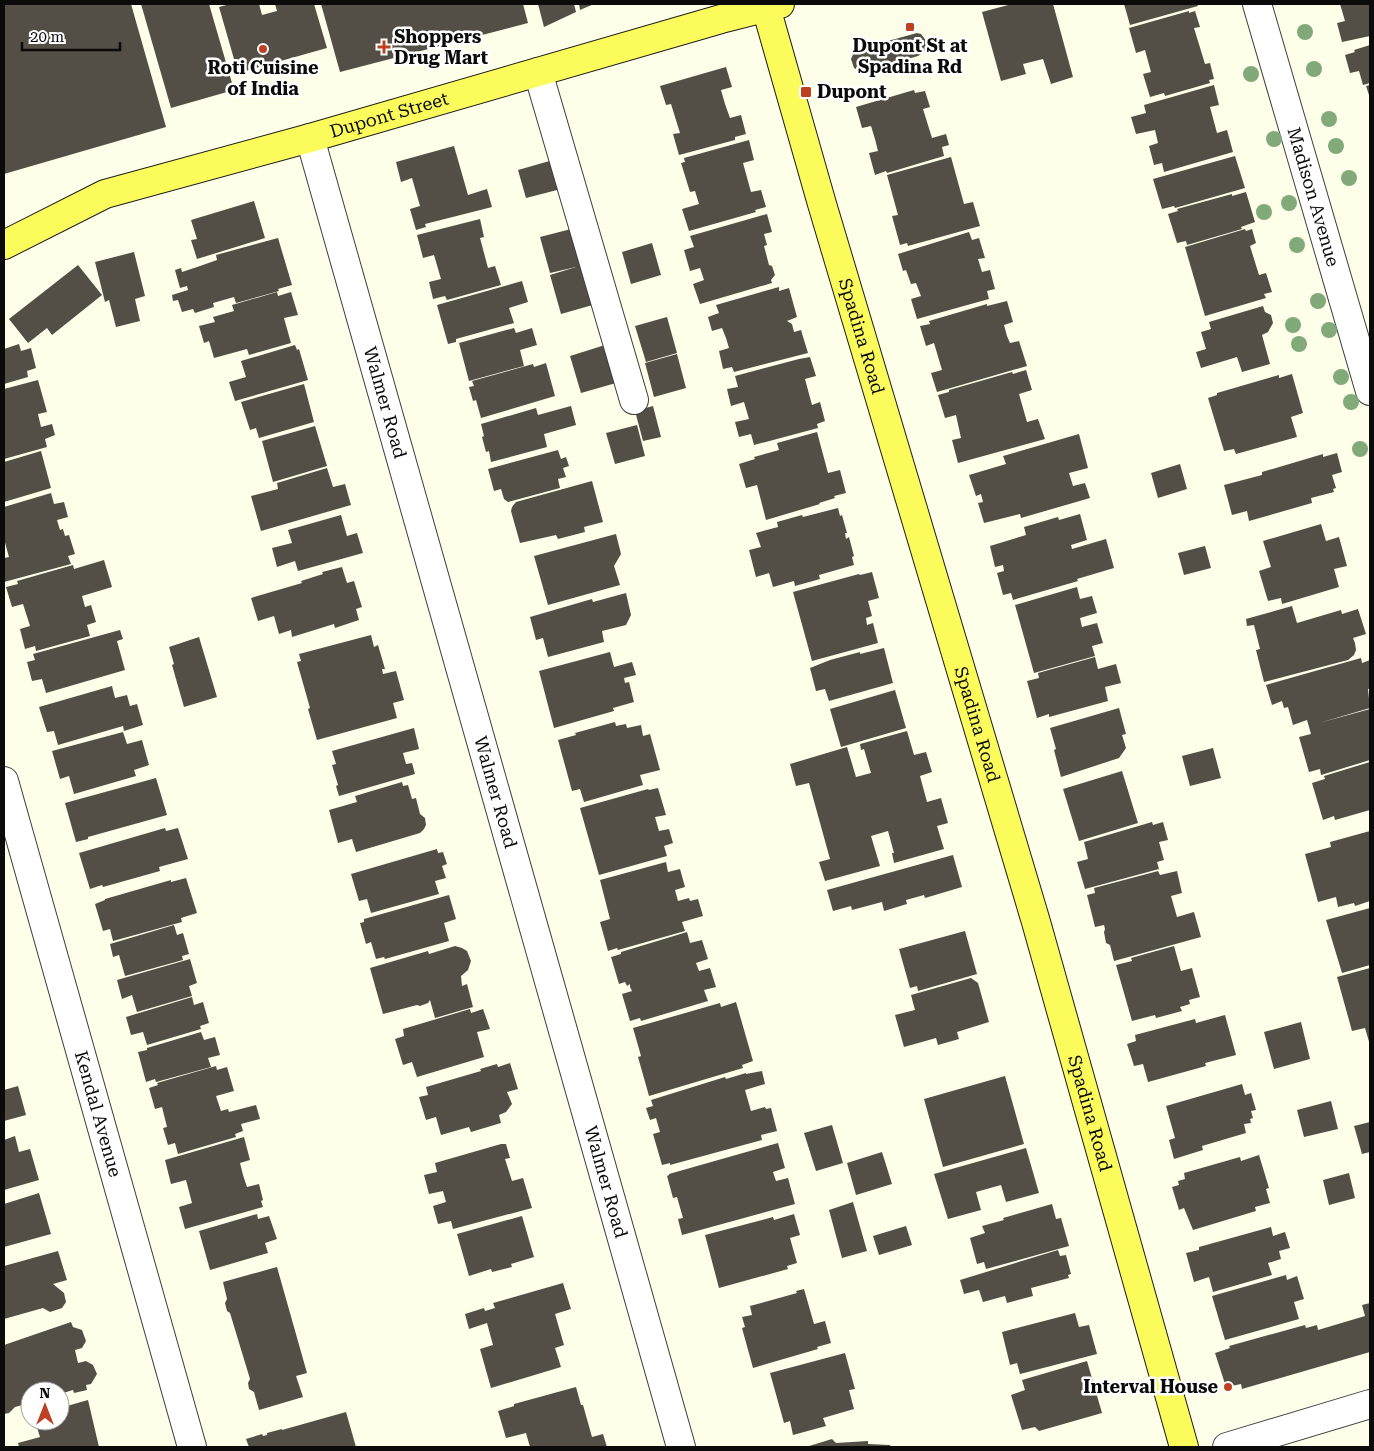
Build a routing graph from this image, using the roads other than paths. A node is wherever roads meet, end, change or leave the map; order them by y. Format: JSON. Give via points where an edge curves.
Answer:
{"nodes":[{"id":1,"x":1257,"y":4,"type":"edge"},
{"id":2,"x":770,"y":5,"type":"edge"},
{"id":3,"x":538,"y":72,"type":"junction"},
{"id":4,"x":310,"y":138,"type":"junction"},
{"id":5,"x":4,"y":246,"type":"edge"},
{"id":6,"x":1370,"y":391,"type":"edge"},
{"id":7,"x":634,"y":400,"type":"dead end"},
{"id":8,"x":4,"y":781,"type":"edge"},
{"id":9,"x":1370,"y":1404,"type":"edge"},
{"id":10,"x":192,"y":1447,"type":"edge"},
{"id":11,"x":681,"y":1447,"type":"edge"},
{"id":12,"x":1184,"y":1447,"type":"edge"},
{"id":13,"x":1227,"y":1447,"type":"edge"}],
"edges":[{"from":1,"to":6,"type":"street","name":"Madison Avenue"},
{"from":2,"to":3,"type":"main road","name":"Dupont Street"},
{"from":2,"to":12,"type":"main road","name":"Spadina Road","via":[[825,214],[1036,922]]},
{"from":3,"to":4,"type":"main road","name":"Dupont Street"},
{"from":3,"to":7,"type":"street"},
{"from":4,"to":5,"type":"main road","name":"Dupont Street","via":[[105,194]]},
{"from":4,"to":11,"type":"street","name":"Walmer Road"},
{"from":8,"to":10,"type":"street","name":"Kendal Avenue"},
{"from":9,"to":13,"type":"street"}]}
